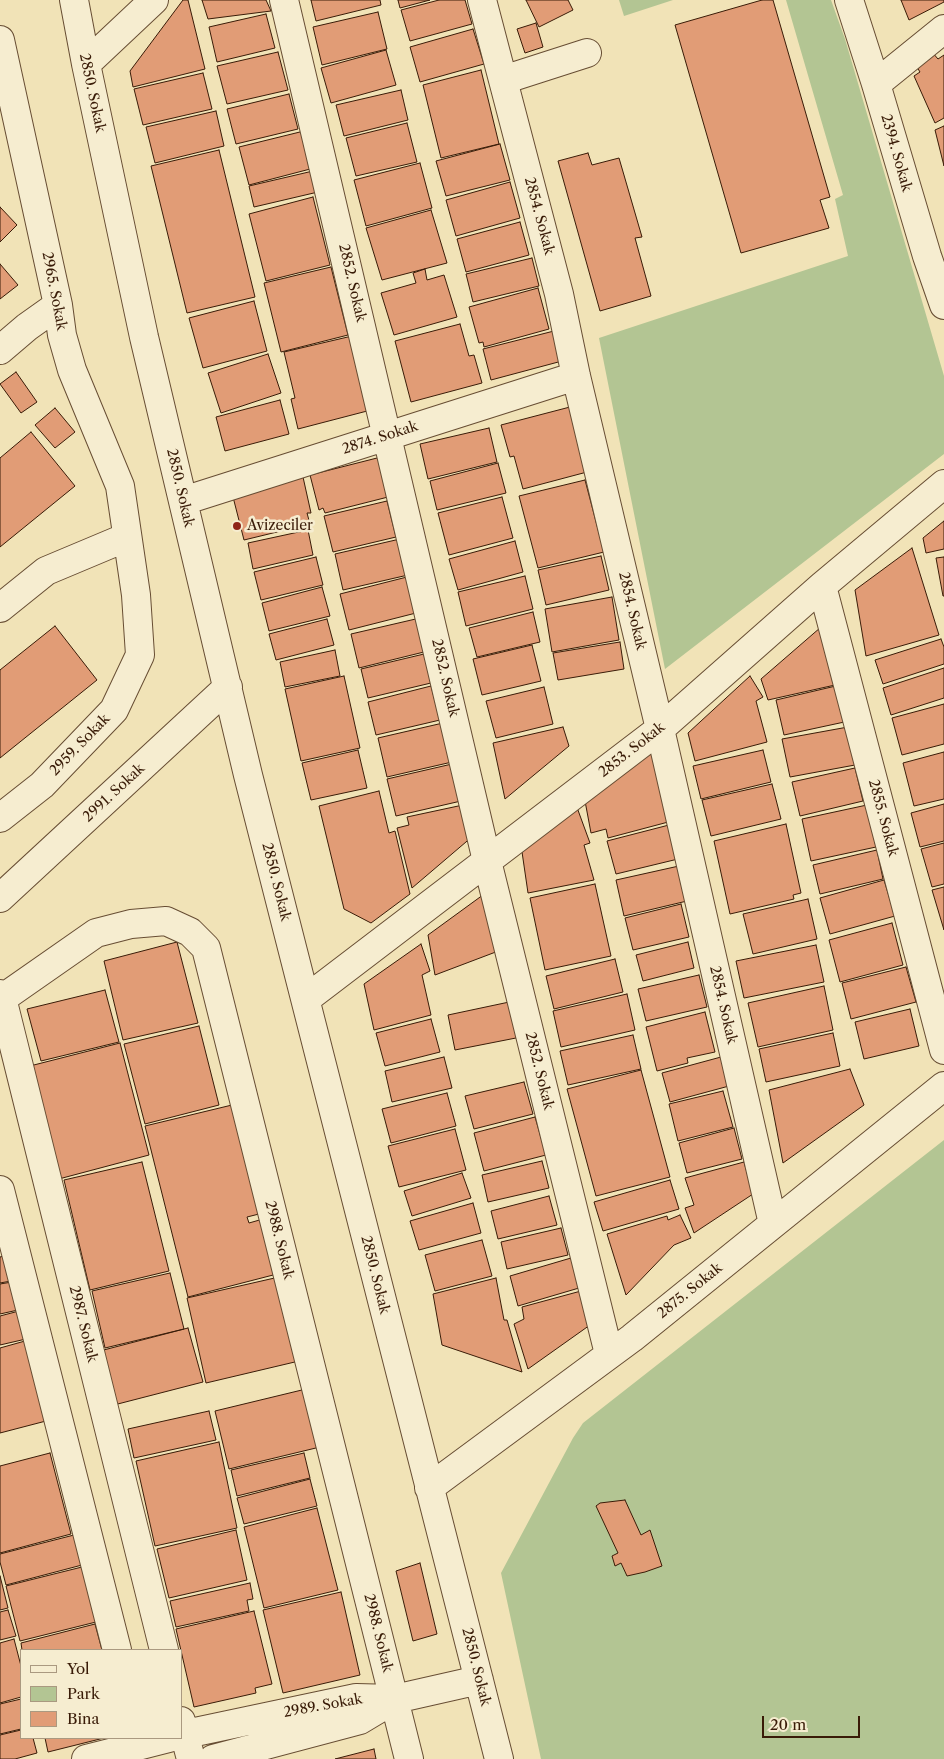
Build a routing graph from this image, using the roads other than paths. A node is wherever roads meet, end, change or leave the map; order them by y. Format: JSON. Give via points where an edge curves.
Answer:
{"nodes":[{"id":1,"x":74,"y":0,"type":"edge"},
{"id":2,"x":154,"y":0,"type":"edge"},
{"id":3,"x":284,"y":0,"type":"edge"},
{"id":4,"x":482,"y":0,"type":"edge"},
{"id":5,"x":849,"y":0,"type":"edge"},
{"id":6,"x":944,"y":29,"type":"edge"},
{"id":7,"x":587,"y":53,"type":"dead end"},
{"id":8,"x":2,"y":55,"type":"edge"},
{"id":9,"x":86,"y":64,"type":"junction"},
{"id":10,"x":503,"y":80,"type":"junction"},
{"id":11,"x":876,"y":84,"type":"junction"},
{"id":12,"x":935,"y":249,"type":"edge"},
{"id":13,"x":58,"y":305,"type":"junction"},
{"id":14,"x":944,"y":305,"type":"edge"},
{"id":15,"x":0,"y":350,"type":"edge"},
{"id":16,"x":576,"y":376,"type":"junction"},
{"id":17,"x":388,"y":435,"type":"junction"},
{"id":18,"x":944,"y":484,"type":"edge"},
{"id":19,"x":183,"y":501,"type":"junction"},
{"id":20,"x":127,"y":537,"type":"junction"},
{"id":21,"x":822,"y":586,"type":"junction"},
{"id":22,"x":0,"y":608,"type":"edge"},
{"id":23,"x":228,"y":688,"type":"junction"},
{"id":24,"x":660,"y":729,"type":"junction"},
{"id":25,"x":0,"y":818,"type":"edge"},
{"id":26,"x":488,"y":861,"type":"junction"},
{"id":27,"x":0,"y":898,"type":"edge"},
{"id":28,"x":1,"y":998,"type":"edge"},
{"id":29,"x":306,"y":998,"type":"junction"},
{"id":30,"x":944,"y":1050,"type":"edge"},
{"id":31,"x":944,"y":1086,"type":"edge"},
{"id":32,"x":0,"y":1190,"type":"edge"},
{"id":33,"x":772,"y":1224,"type":"junction"},
{"id":34,"x":609,"y":1354,"type":"junction"},
{"id":35,"x":429,"y":1488,"type":"junction"},
{"id":36,"x":117,"y":1649,"type":"edge"},
{"id":37,"x":164,"y":1649,"type":"edge"},
{"id":38,"x":479,"y":1680,"type":"junction"},
{"id":39,"x":394,"y":1699,"type":"junction"},
{"id":40,"x":182,"y":1737,"type":"edge"},
{"id":41,"x":173,"y":1739,"type":"edge"},
{"id":42,"x":141,"y":1747,"type":"edge"},
{"id":43,"x":86,"y":1759,"type":"edge"},
{"id":44,"x":213,"y":1759,"type":"edge"},
{"id":45,"x":409,"y":1759,"type":"edge"},
{"id":46,"x":499,"y":1759,"type":"edge"}],
"edges":[{"from":1,"to":9,"type":"street","name":"2850. Sokak"},
{"from":2,"to":9,"type":"street"},
{"from":3,"to":17,"type":"street","name":"2852. Sokak"},
{"from":4,"to":10,"type":"street","name":"2854. Sokak"},
{"from":5,"to":11,"type":"street","name":"2394. Sokak"},
{"from":6,"to":11,"type":"street"},
{"from":7,"to":10,"type":"street"},
{"from":8,"to":13,"type":"street","name":"2965. Sokak"},
{"from":9,"to":19,"type":"street","name":"2850. Sokak","via":[[144,338]]},
{"from":10,"to":16,"type":"street","name":"2854. Sokak","via":[[560,294]]},
{"from":11,"to":12,"type":"street","name":"2394. Sokak"},
{"from":12,"to":14,"type":"street","name":"2394. Sokak"},
{"from":13,"to":15,"type":"street"},
{"from":13,"to":20,"type":"street","name":"2965. Sokak","via":[[62,336],[72,370],[120,486]]},
{"from":16,"to":17,"type":"street","name":"2874. Sokak"},
{"from":16,"to":24,"type":"street","name":"2854. Sokak"},
{"from":17,"to":19,"type":"street","name":"2874. Sokak"},
{"from":17,"to":26,"type":"street","name":"2852. Sokak"},
{"from":18,"to":21,"type":"street","name":"2853. Sokak"},
{"from":19,"to":23,"type":"street","name":"2850. Sokak"},
{"from":20,"to":22,"type":"street","via":[[46,571]]},
{"from":20,"to":25,"type":"street","name":"2959. Sokak","via":[[136,595],[140,655],[114,710],[42,785]]},
{"from":21,"to":24,"type":"street","name":"2853. Sokak"},
{"from":21,"to":30,"type":"street","name":"2855. Sokak"},
{"from":23,"to":27,"type":"street","name":"2991. Sokak"},
{"from":23,"to":29,"type":"street","name":"2850. Sokak"},
{"from":24,"to":26,"type":"street","name":"2853. Sokak"},
{"from":24,"to":33,"type":"street","name":"2854. Sokak"},
{"from":26,"to":29,"type":"street","name":"2853. Sokak"},
{"from":26,"to":34,"type":"street","name":"2852. Sokak"},
{"from":28,"to":37,"type":"street","name":"2987. Sokak"},
{"from":28,"to":39,"type":"street","name":"2988. Sokak","via":[[96,933],[131,924],[166,921],[190,932],[206,948]]},
{"from":29,"to":35,"type":"street","name":"2850. Sokak"},
{"from":31,"to":33,"type":"street","name":"2875. Sokak"},
{"from":32,"to":36,"type":"street"},
{"from":33,"to":34,"type":"street","name":"2875. Sokak"},
{"from":34,"to":35,"type":"street","name":"2875. Sokak"},
{"from":35,"to":38,"type":"street","name":"2850. Sokak"},
{"from":38,"to":39,"type":"street"},
{"from":38,"to":46,"type":"street","name":"2850. Sokak"},
{"from":39,"to":40,"type":"street","name":"2989. Sokak","via":[[356,1698]]},
{"from":39,"to":44,"type":"street","name":"2989. Sokak","via":[[360,1720]]},
{"from":39,"to":45,"type":"street","name":"2988. Sokak"},
{"from":41,"to":42,"type":"street","name":"2989. Sokak"},
{"from":42,"to":43,"type":"street","name":"2989. Sokak"}]}
